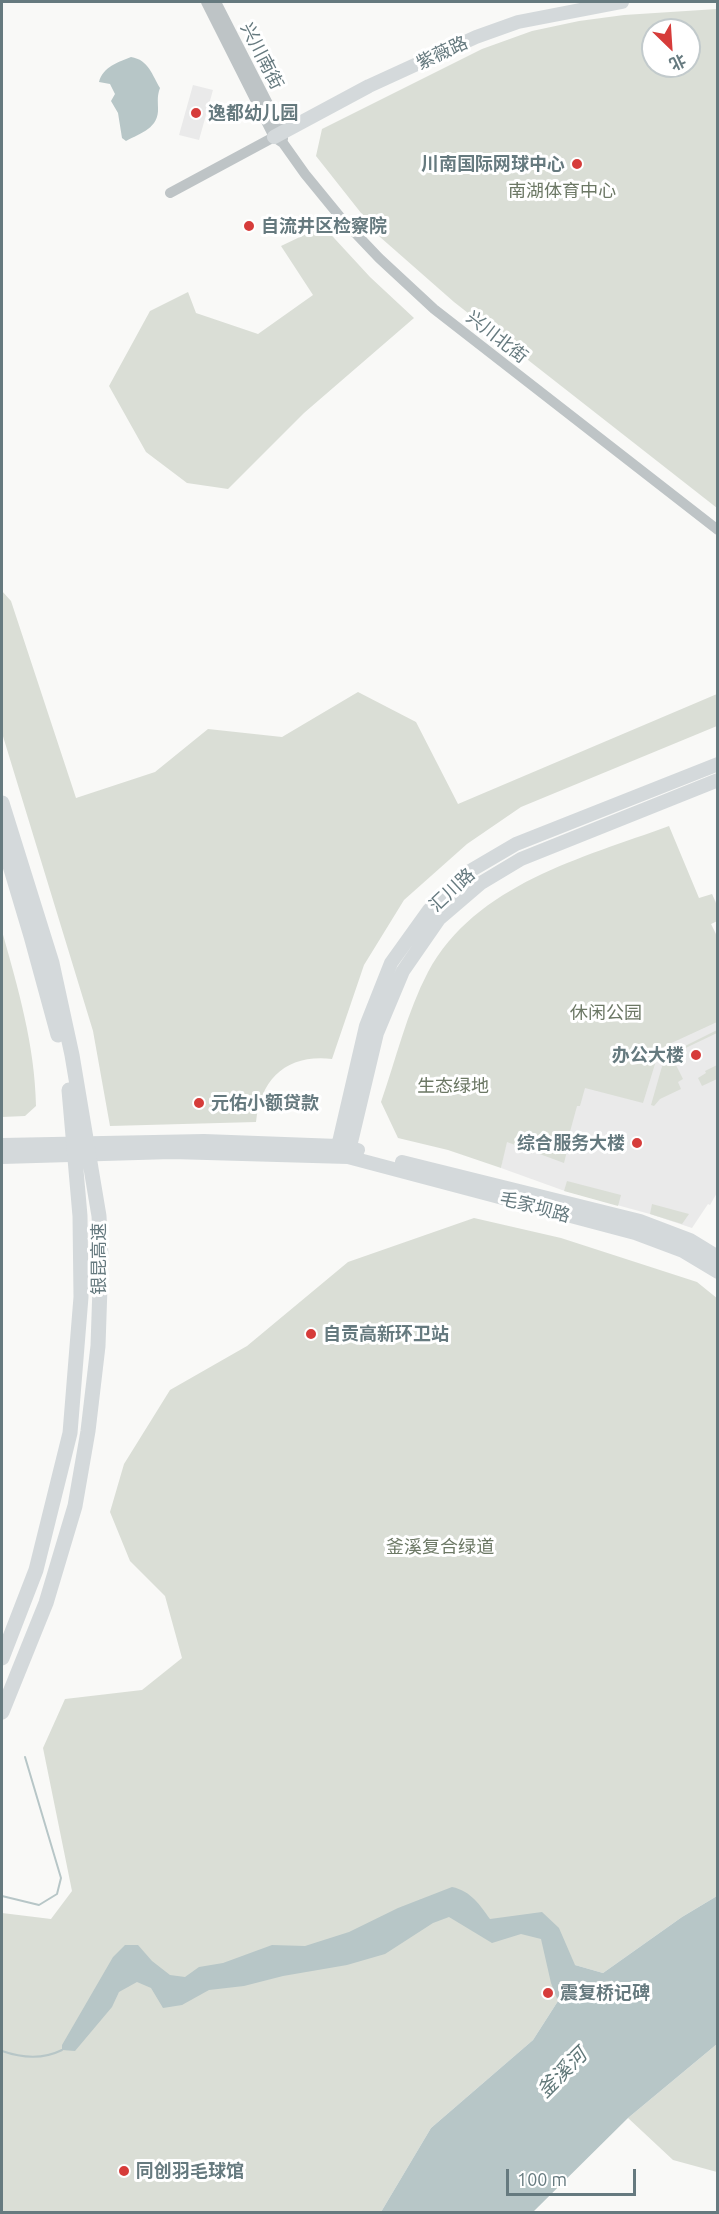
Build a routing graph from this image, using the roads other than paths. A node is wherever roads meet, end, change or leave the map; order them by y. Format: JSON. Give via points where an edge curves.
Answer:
{"nodes":[{"id":1,"x":206,"y":2,"type":"edge"},
{"id":2,"x":216,"y":2,"type":"edge"},
{"id":3,"x":621,"y":2,"type":"edge"},
{"id":4,"x":280,"y":138,"type":"junction"},
{"id":5,"x":170,"y":193,"type":"dead end"},
{"id":6,"x":717,"y":530,"type":"edge"},
{"id":7,"x":717,"y":764,"type":"edge"},
{"id":8,"x":717,"y":780,"type":"edge"},
{"id":9,"x":2,"y":804,"type":"edge"},
{"id":10,"x":2,"y":839,"type":"edge"},
{"id":11,"x":76,"y":1123,"type":"junction"},
{"id":12,"x":2,"y":1145,"type":"edge"},
{"id":13,"x":343,"y":1152,"type":"junction"},
{"id":14,"x":2,"y":1157,"type":"edge"},
{"id":15,"x":717,"y":1257,"type":"edge"},
{"id":16,"x":717,"y":1272,"type":"edge"},
{"id":17,"x":2,"y":1658,"type":"edge"},
{"id":18,"x":2,"y":1712,"type":"edge"}],
"edges":[{"from":1,"to":4,"type":"street","name":"兴川南街"},
{"from":2,"to":4,"type":"street","name":"兴川南街"},
{"from":3,"to":4,"type":"main road","name":"紫薇路","via":[[518,22],[476,37],[369,87]]},
{"from":4,"to":5,"type":"street"},
{"from":4,"to":6,"type":"street","name":"兴川北街","via":[[341,218],[434,309]]},
{"from":7,"to":13,"type":"main road","name":"汇川路","via":[[516,844],[470,871],[429,910],[391,963],[366,1026]]},
{"from":8,"to":13,"type":"main road","name":"汇川路","via":[[521,859],[481,883],[439,919],[403,971],[377,1033]]},
{"from":9,"to":11,"type":"highway","name":"银昆高速","via":[[52,963],[72,1055]]},
{"from":10,"to":11,"type":"highway","name":"银昆高速","via":[[67,1070]]},
{"from":11,"to":17,"type":"highway","name":"银昆高速","via":[[81,1297],[70,1433],[36,1570]]},
{"from":11,"to":18,"type":"highway","name":"银昆高速","via":[[99,1216],[101,1257],[98,1346],[88,1431],[75,1506],[46,1603]]},
{"from":12,"to":13,"type":"main road","via":[[204,1141]]},
{"from":13,"to":14,"type":"main road"},
{"from":13,"to":15,"type":"main road","name":"毛家坝路","via":[[640,1221],[690,1240]]},
{"from":13,"to":16,"type":"main road","name":"毛家坝路","via":[[635,1233],[683,1251]]}]}
